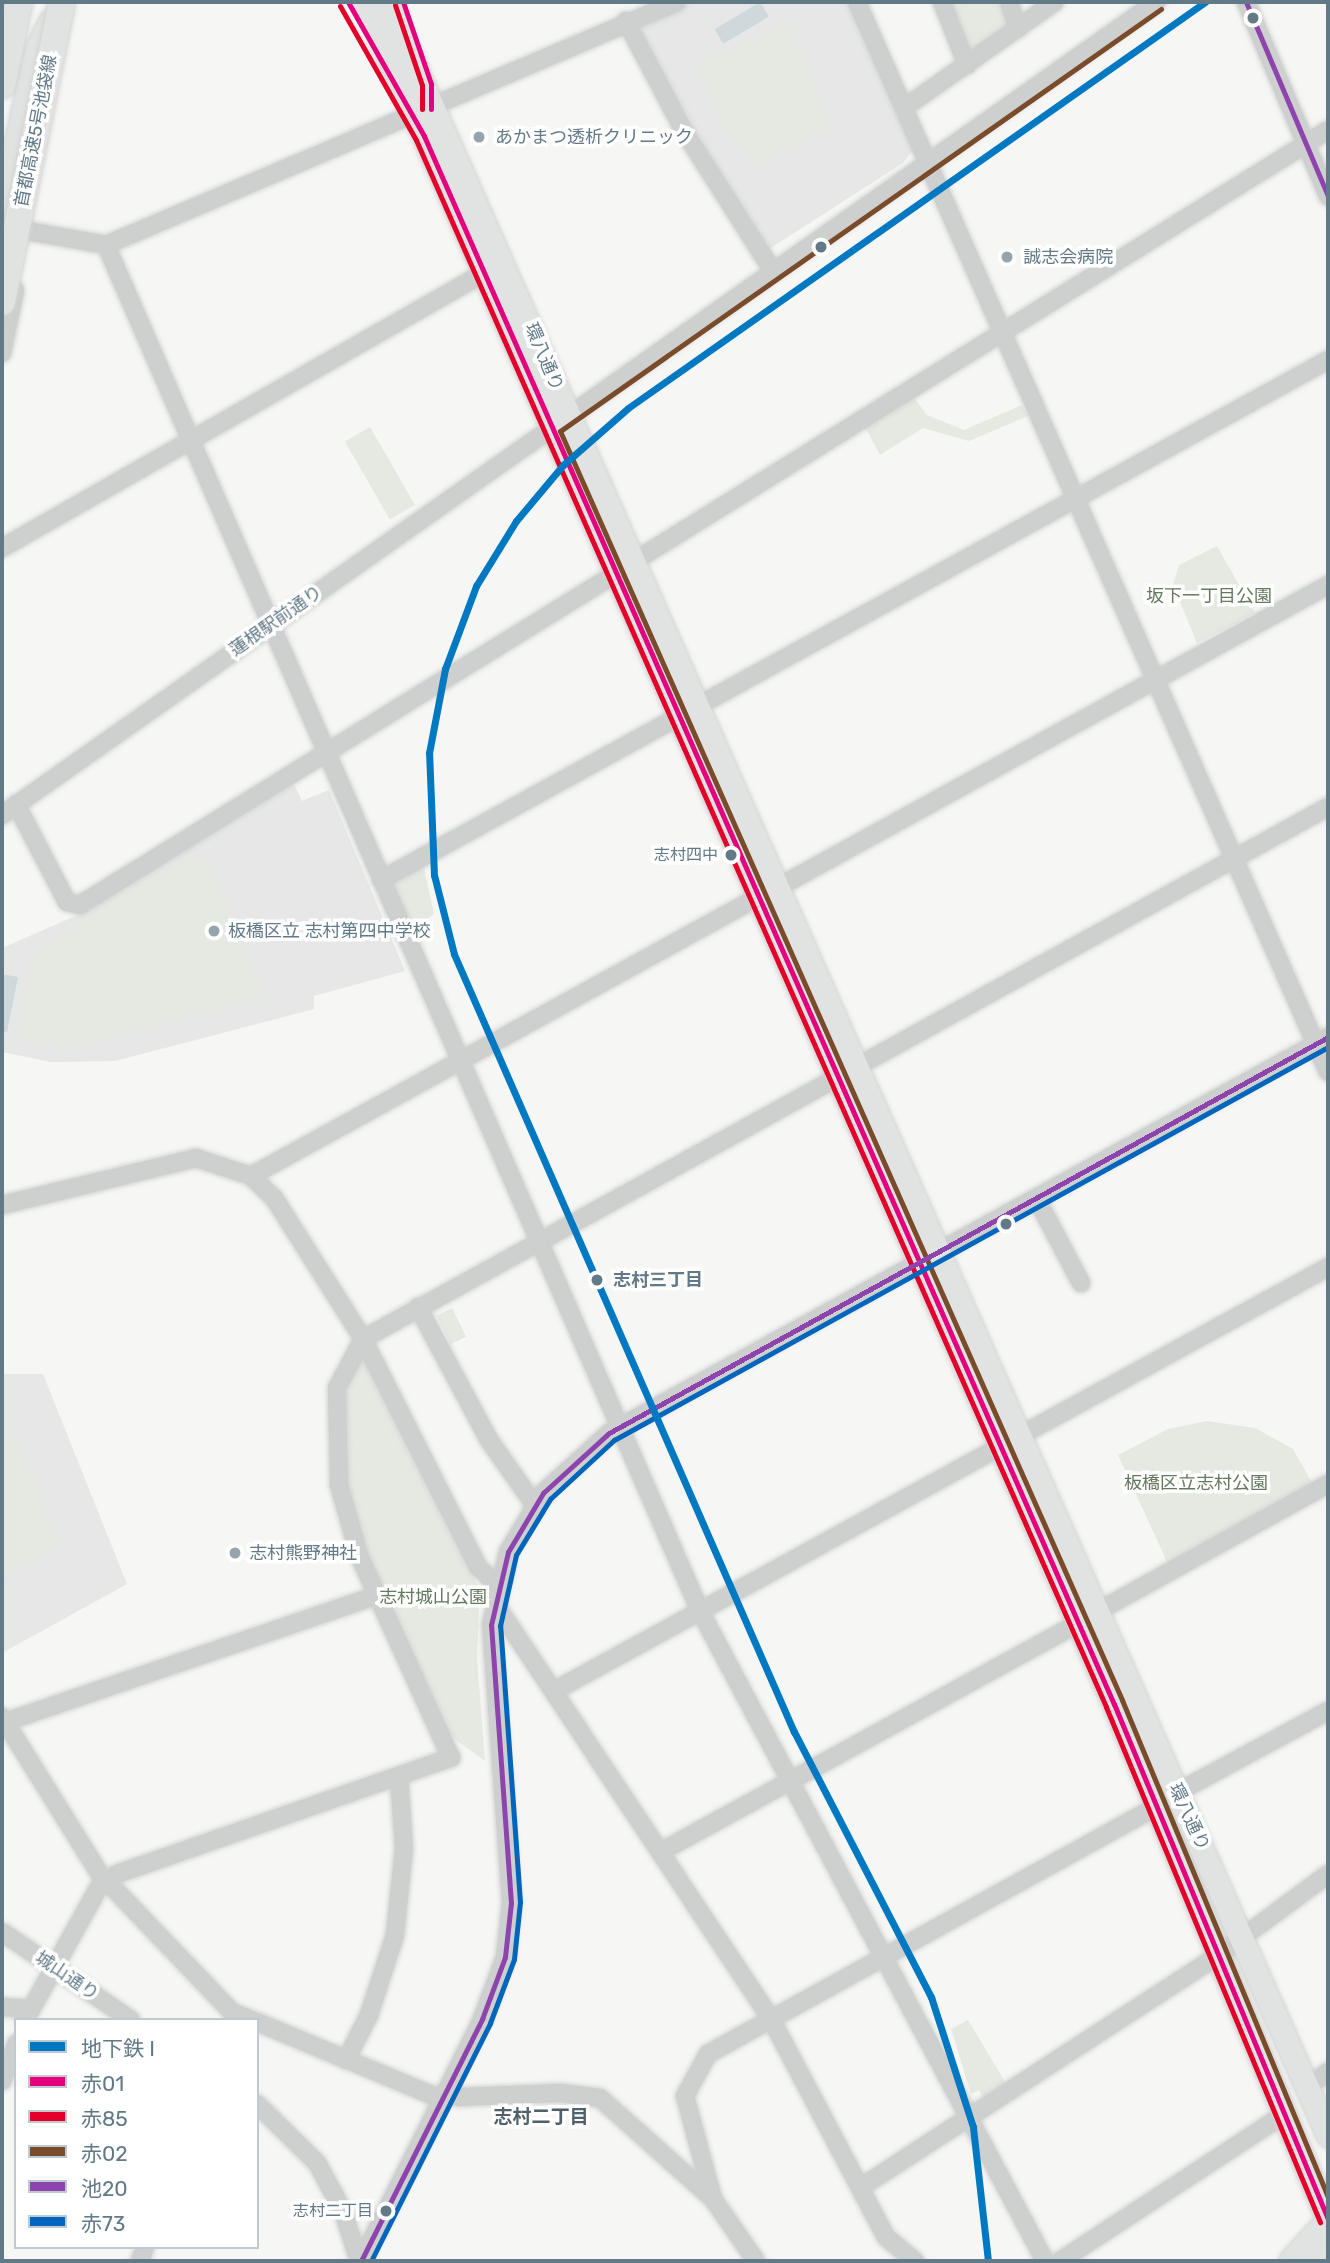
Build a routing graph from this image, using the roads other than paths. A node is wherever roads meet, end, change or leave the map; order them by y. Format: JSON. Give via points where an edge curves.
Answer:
{"nodes":[{"id":1,"x":19,"y":2,"type":"edge"},
{"id":2,"x":27,"y":2,"type":"edge"},
{"id":3,"x":62,"y":2,"type":"edge"},
{"id":4,"x":73,"y":2,"type":"edge"},
{"id":5,"x":348,"y":2,"type":"edge"},
{"id":6,"x":385,"y":2,"type":"edge"},
{"id":7,"x":677,"y":2,"type":"edge"},
{"id":8,"x":857,"y":2,"type":"edge"},
{"id":9,"x":942,"y":2,"type":"edge"},
{"id":10,"x":1009,"y":2,"type":"edge"},
{"id":11,"x":1055,"y":2,"type":"edge"},
{"id":12,"x":1156,"y":2,"type":"edge"},
{"id":13,"x":1246,"y":2,"type":"edge"},
{"id":14,"x":626,"y":21,"type":"junction"},
{"id":15,"x":1017,"y":28,"type":"junction"},
{"id":16,"x":967,"y":65,"type":"junction"},
{"id":17,"x":2,"y":84,"type":"edge"},
{"id":18,"x":418,"y":108,"type":"junction"},
{"id":19,"x":904,"y":108,"type":"junction"},
{"id":20,"x":1328,"y":130,"type":"edge"},
{"id":21,"x":1306,"y":143,"type":"junction"},
{"id":22,"x":928,"y":162,"type":"junction"},
{"id":23,"x":5,"y":169,"type":"edge"},
{"id":24,"x":1328,"y":196,"type":"edge"},
{"id":25,"x":2,"y":216,"type":"edge"},
{"id":26,"x":27,"y":231,"type":"junction"},
{"id":27,"x":106,"y":245,"type":"junction"},
{"id":28,"x":773,"y":271,"type":"junction"},
{"id":29,"x":482,"y":274,"type":"junction"},
{"id":30,"x":2,"y":302,"type":"edge"},
{"id":31,"x":1002,"y":332,"type":"junction"},
{"id":32,"x":2,"y":353,"type":"edge"},
{"id":33,"x":1328,"y":360,"type":"edge"},
{"id":34,"x":569,"y":415,"type":"junction"},
{"id":35,"x":549,"y":428,"type":"junction"},
{"id":36,"x":190,"y":441,"type":"junction"},
{"id":37,"x":1076,"y":499,"type":"junction"},
{"id":38,"x":2,"y":548,"type":"edge"},
{"id":39,"x":624,"y":568,"type":"junction"},
{"id":40,"x":1328,"y":585,"type":"edge"},
{"id":41,"x":271,"y":625,"type":"junction"},
{"id":42,"x":1156,"y":679,"type":"junction"},
{"id":43,"x":687,"y":712,"type":"junction"},
{"id":44,"x":326,"y":751,"type":"junction"},
{"id":45,"x":1328,"y":807,"type":"edge"},
{"id":46,"x":9,"y":809,"type":"edge"},
{"id":47,"x":1235,"y":859,"type":"junction"},
{"id":48,"x":381,"y":880,"type":"junction"},
{"id":49,"x":767,"y":893,"type":"junction"},
{"id":50,"x":1322,"y":1041,"type":"edge"},
{"id":51,"x":460,"y":1062,"type":"junction"},
{"id":52,"x":847,"y":1072,"type":"junction"},
{"id":53,"x":1328,"y":1072,"type":"edge"},
{"id":54,"x":251,"y":1177,"type":"junction"},
{"id":55,"x":2,"y":1205,"type":"edge"},
{"id":56,"x":1041,"y":1207,"type":"dead end"},
{"id":57,"x":538,"y":1242,"type":"junction"},
{"id":58,"x":927,"y":1259,"type":"junction"},
{"id":59,"x":1328,"y":1267,"type":"edge"},
{"id":60,"x":1081,"y":1283,"type":"dead end"},
{"id":61,"x":418,"y":1307,"type":"junction"},
{"id":62,"x":363,"y":1339,"type":"junction"},
{"id":63,"x":620,"y":1426,"type":"junction"},
{"id":64,"x":1019,"y":1436,"type":"junction"},
{"id":65,"x":999,"y":1447,"type":"junction"},
{"id":66,"x":1328,"y":1484,"type":"edge"},
{"id":67,"x":534,"y":1504,"type":"junction"},
{"id":68,"x":496,"y":1593,"type":"junction"},
{"id":69,"x":376,"y":1596,"type":"junction"},
{"id":70,"x":699,"y":1609,"type":"junction"},
{"id":71,"x":1086,"y":1618,"type":"junction"},
{"id":72,"x":554,"y":1691,"type":"junction"},
{"id":73,"x":1328,"y":1711,"type":"edge"},
{"id":74,"x":3,"y":1720,"type":"edge"},
{"id":75,"x":398,"y":1777,"type":"junction"},
{"id":76,"x":792,"y":1778,"type":"junction"},
{"id":77,"x":1178,"y":1792,"type":"junction"},
{"id":78,"x":1154,"y":1808,"type":"junction"},
{"id":79,"x":662,"y":1850,"type":"junction"},
{"id":80,"x":1328,"y":1874,"type":"edge"},
{"id":81,"x":106,"y":1881,"type":"junction"},
{"id":82,"x":2,"y":1932,"type":"edge"},
{"id":83,"x":1242,"y":1937,"type":"junction"},
{"id":84,"x":884,"y":1956,"type":"junction"},
{"id":85,"x":1216,"y":1957,"type":"junction"},
{"id":86,"x":54,"y":1966,"type":"junction"},
{"id":87,"x":2,"y":2007,"type":"edge"},
{"id":88,"x":27,"y":2014,"type":"edge"},
{"id":89,"x":231,"y":2016,"type":"edge"},
{"id":90,"x":770,"y":2017,"type":"junction"},
{"id":91,"x":128,"y":2018,"type":"edge"},
{"id":92,"x":259,"y":2023,"type":"edge"},
{"id":93,"x":14,"y":2049,"type":"edge"},
{"id":94,"x":346,"y":2060,"type":"junction"},
{"id":95,"x":1328,"y":2072,"type":"edge"},
{"id":96,"x":2,"y":2081,"type":"edge"},
{"id":97,"x":1308,"y":2087,"type":"junction"},
{"id":98,"x":443,"y":2095,"type":"junction"},
{"id":99,"x":259,"y":2106,"type":"edge"},
{"id":100,"x":1286,"y":2113,"type":"junction"},
{"id":101,"x":969,"y":2117,"type":"junction"},
{"id":102,"x":1328,"y":2135,"type":"edge"},
{"id":103,"x":863,"y":2186,"type":"junction"},
{"id":104,"x":713,"y":2199,"type":"junction"},
{"id":105,"x":1328,"y":2221,"type":"edge"},
{"id":106,"x":1328,"y":2253,"type":"edge"},
{"id":107,"x":360,"y":2261,"type":"edge"},
{"id":108,"x":756,"y":2261,"type":"edge"},
{"id":109,"x":915,"y":2261,"type":"edge"},
{"id":110,"x":1045,"y":2261,"type":"edge"},
{"id":111,"x":1060,"y":2261,"type":"edge"},
{"id":112,"x":1293,"y":2261,"type":"edge"},
{"id":113,"x":1321,"y":2261,"type":"edge"}],
"edges":[{"from":1,"to":17,"type":"highway","bridge":true},
{"from":2,"to":23,"type":"highway"},
{"from":3,"to":23,"type":"highway","via":[[40,49]]},
{"from":3,"to":30,"type":"highway","name":"首都高速5号池袋線","bridge":true},
{"from":4,"to":26,"type":"street"},
{"from":5,"to":18,"type":"main road"},
{"from":6,"to":18,"type":"main road","name":"環八通り"},
{"from":7,"to":14,"type":"street"},
{"from":8,"to":19,"type":"street"},
{"from":9,"to":16,"type":"street"},
{"from":10,"to":15,"type":"street"},
{"from":11,"to":15,"type":"street"},
{"from":12,"to":22,"type":"street"},
{"from":13,"to":21,"type":"street"},
{"from":14,"to":18,"type":"street"},
{"from":14,"to":28,"type":"street","via":[[684,131]]},
{"from":15,"to":16,"type":"street"},
{"from":16,"to":19,"type":"street"},
{"from":18,"to":27,"type":"street"},
{"from":18,"to":29,"type":"main road","name":"環八通り"},
{"from":18,"to":34,"type":"main road","name":"環八通り"},
{"from":19,"to":22,"type":"street"},
{"from":20,"to":21,"type":"street"},
{"from":21,"to":24,"type":"street"},
{"from":21,"to":31,"type":"street"},
{"from":22,"to":28,"type":"street"},
{"from":22,"to":31,"type":"street"},
{"from":23,"to":25,"type":"highway"},
{"from":26,"to":27,"type":"street"},
{"from":26,"to":32,"type":"street"},
{"from":27,"to":36,"type":"street"},
{"from":28,"to":34,"type":"street"},
{"from":29,"to":35,"type":"main road","name":"環八通り"},
{"from":29,"to":36,"type":"street"},
{"from":31,"to":37,"type":"street"},
{"from":31,"to":39,"type":"street"},
{"from":33,"to":37,"type":"street"},
{"from":34,"to":35,"type":"street","name":"蓮根駅前通り"},
{"from":34,"to":39,"type":"main road","name":"環八通り"},
{"from":35,"to":39,"type":"main road","name":"環八通り"},
{"from":35,"to":41,"type":"street","name":"蓮根駅前通り"},
{"from":36,"to":38,"type":"street"},
{"from":36,"to":41,"type":"street"},
{"from":37,"to":42,"type":"street"},
{"from":37,"to":43,"type":"street"},
{"from":39,"to":43,"type":"main road","name":"環八通り"},
{"from":39,"to":44,"type":"street"},
{"from":40,"to":42,"type":"street"},
{"from":41,"to":44,"type":"street"},
{"from":41,"to":46,"type":"street","name":"蓮根駅前通り"},
{"from":42,"to":47,"type":"street"},
{"from":42,"to":49,"type":"street"},
{"from":43,"to":48,"type":"street"},
{"from":43,"to":49,"type":"main road","name":"環八通り"},
{"from":44,"to":46,"type":"street","via":[[75,906],[66,902]]},
{"from":44,"to":48,"type":"street"},
{"from":45,"to":47,"type":"street"},
{"from":47,"to":50,"type":"street"},
{"from":47,"to":52,"type":"street"},
{"from":48,"to":51,"type":"street"},
{"from":49,"to":51,"type":"street"},
{"from":49,"to":52,"type":"main road","name":"環八通り"},
{"from":50,"to":53,"type":"street"},
{"from":50,"to":58,"type":"street","via":[[1071,1185]]},
{"from":51,"to":54,"type":"street"},
{"from":51,"to":57,"type":"street"},
{"from":52,"to":57,"type":"street"},
{"from":52,"to":58,"type":"main road","name":"環八通り"},
{"from":54,"to":55,"type":"street","via":[[196,1157]]},
{"from":54,"to":62,"type":"street","via":[[274,1198]]},
{"from":56,"to":60,"type":"street"},
{"from":57,"to":61,"type":"street"},
{"from":57,"to":63,"type":"street"},
{"from":58,"to":63,"type":"street"},
{"from":58,"to":64,"type":"main road","name":"環八通り"},
{"from":58,"to":65,"type":"main road","name":"環八通り"},
{"from":59,"to":64,"type":"street"},
{"from":61,"to":62,"type":"street"},
{"from":61,"to":67,"type":"street","via":[[489,1440]]},
{"from":62,"to":68,"type":"street","via":[[478,1567]]},
{"from":62,"to":69,"type":"street","via":[[337,1388],[336,1452],[350,1527]]},
{"from":63,"to":67,"type":"street","via":[[572,1461]]},
{"from":63,"to":70,"type":"street"},
{"from":64,"to":65,"type":"street"},
{"from":64,"to":71,"type":"main road","name":"環八通り"},
{"from":65,"to":70,"type":"street"},
{"from":65,"to":71,"type":"main road","name":"環八通り"},
{"from":66,"to":71,"type":"street"},
{"from":67,"to":68,"type":"street"},
{"from":68,"to":72,"type":"street"},
{"from":68,"to":98,"type":"street","via":[[490,1661],[510,1922],[496,1985]]},
{"from":69,"to":74,"type":"street"},
{"from":69,"to":75,"type":"street","via":[[451,1758]]},
{"from":70,"to":72,"type":"street"},
{"from":70,"to":76,"type":"street"},
{"from":71,"to":76,"type":"street"},
{"from":71,"to":77,"type":"main road","name":"環八通り"},
{"from":71,"to":78,"type":"main road","name":"環八通り"},
{"from":72,"to":79,"type":"street"},
{"from":73,"to":77,"type":"street"},
{"from":74,"to":81,"type":"street","via":[[56,1812]]},
{"from":75,"to":81,"type":"street"},
{"from":75,"to":94,"type":"street","via":[[404,1848],[395,1935],[369,2015]]},
{"from":76,"to":79,"type":"street"},
{"from":76,"to":84,"type":"street"},
{"from":77,"to":83,"type":"main road","name":"環八通り"},
{"from":78,"to":84,"type":"street"},
{"from":78,"to":85,"type":"main road","name":"環八通り"},
{"from":79,"to":90,"type":"street"},
{"from":80,"to":83,"type":"street"},
{"from":81,"to":86,"type":"street"},
{"from":81,"to":89,"type":"street"},
{"from":82,"to":86,"type":"street","name":"城山通り"},
{"from":83,"to":85,"type":"street"},
{"from":83,"to":97,"type":"main road","name":"環八通り"},
{"from":84,"to":90,"type":"street"},
{"from":84,"to":101,"type":"street"},
{"from":85,"to":100,"type":"main road","name":"環八通り"},
{"from":85,"to":101,"type":"street"},
{"from":86,"to":88,"type":"street"},
{"from":86,"to":91,"type":"street","name":"城山通り"},
{"from":87,"to":88,"type":"street"},
{"from":90,"to":103,"type":"street"},
{"from":90,"to":104,"type":"street","via":[[708,2054],[685,2096]]},
{"from":92,"to":94,"type":"street"},
{"from":93,"to":96,"type":"street"},
{"from":94,"to":98,"type":"street"},
{"from":95,"to":97,"type":"street"},
{"from":97,"to":102,"type":"main road","name":"環八通り"},
{"from":98,"to":104,"type":"street","via":[[560,2092],[600,2098]]},
{"from":98,"to":107,"type":"street"},
{"from":99,"to":107,"type":"street","via":[[306,2149],[327,2179]]},
{"from":100,"to":105,"type":"main road","name":"環八通り"},
{"from":100,"to":111,"type":"street"},
{"from":101,"to":103,"type":"street"},
{"from":101,"to":110,"type":"street"},
{"from":103,"to":109,"type":"street","via":[[886,2237]]},
{"from":104,"to":108,"type":"street"},
{"from":105,"to":112,"type":"highway"},
{"from":106,"to":113,"type":"highway"}]}
